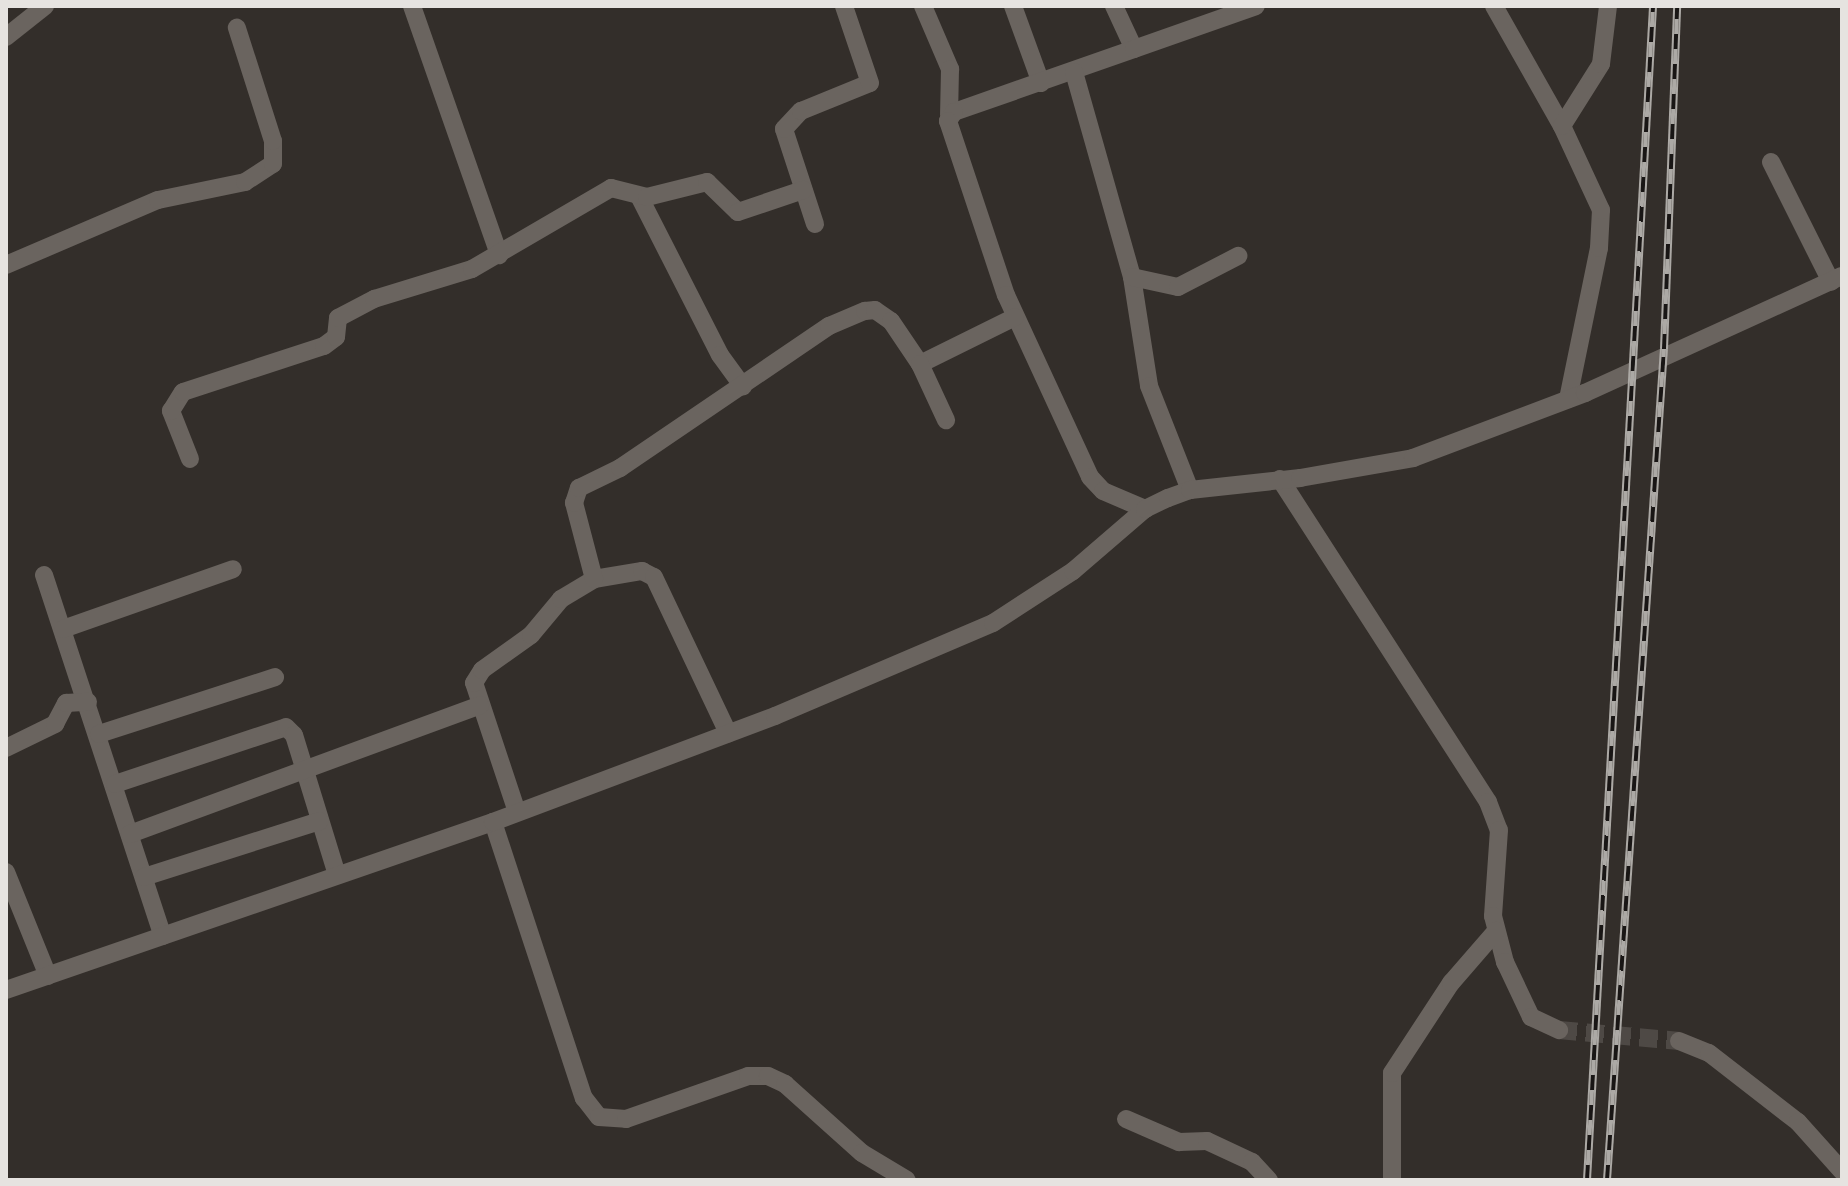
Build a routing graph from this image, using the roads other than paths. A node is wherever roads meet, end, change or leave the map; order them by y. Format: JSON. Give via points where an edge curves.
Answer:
{"nodes":[{"id":1,"x":45,"y":6,"type":"edge"},
{"id":2,"x":412,"y":6,"type":"edge"},
{"id":3,"x":844,"y":6,"type":"edge"},
{"id":4,"x":923,"y":6,"type":"edge"},
{"id":5,"x":1013,"y":6,"type":"edge"},
{"id":6,"x":1114,"y":6,"type":"edge"},
{"id":7,"x":1256,"y":6,"type":"edge"},
{"id":8,"x":1494,"y":6,"type":"edge"},
{"id":9,"x":1608,"y":6,"type":"edge"},
{"id":10,"x":237,"y":28,"type":"dead end"},
{"id":11,"x":6,"y":37,"type":"edge"},
{"id":12,"x":1134,"y":49,"type":"junction"},
{"id":13,"x":1074,"y":72,"type":"junction"},
{"id":14,"x":1041,"y":83,"type":"junction"},
{"id":15,"x":949,"y":115,"type":"junction"},
{"id":16,"x":1562,"y":126,"type":"junction"},
{"id":17,"x":1771,"y":162,"type":"dead end"},
{"id":18,"x":803,"y":190,"type":"junction"},
{"id":19,"x":639,"y":196,"type":"junction"},
{"id":20,"x":815,"y":224,"type":"dead end"},
{"id":21,"x":499,"y":255,"type":"junction"},
{"id":22,"x":1238,"y":256,"type":"dead end"},
{"id":23,"x":6,"y":265,"type":"edge"},
{"id":24,"x":1132,"y":277,"type":"junction"},
{"id":25,"x":1836,"y":279,"type":"edge"},
{"id":26,"x":1015,"y":317,"type":"junction"},
{"id":27,"x":920,"y":364,"type":"junction"},
{"id":28,"x":743,"y":387,"type":"junction"},
{"id":29,"x":1577,"y":396,"type":"junction"},
{"id":30,"x":946,"y":420,"type":"dead end"},
{"id":31,"x":190,"y":459,"type":"dead end"},
{"id":32,"x":1280,"y":479,"type":"junction"},
{"id":33,"x":1190,"y":490,"type":"junction"},
{"id":34,"x":1145,"y":509,"type":"junction"},
{"id":35,"x":233,"y":569,"type":"dead end"},
{"id":36,"x":44,"y":575,"type":"dead end"},
{"id":37,"x":594,"y":579,"type":"junction"},
{"id":38,"x":63,"y":629,"type":"junction"},
{"id":39,"x":275,"y":677,"type":"dead end"},
{"id":40,"x":88,"y":702,"type":"junction"},
{"id":41,"x":480,"y":705,"type":"junction"},
{"id":42,"x":728,"y":733,"type":"junction"},
{"id":43,"x":99,"y":734,"type":"junction"},
{"id":44,"x":6,"y":748,"type":"edge"},
{"id":45,"x":303,"y":771,"type":"junction"},
{"id":46,"x":115,"y":784,"type":"junction"},
{"id":47,"x":517,"y":812,"type":"junction"},
{"id":48,"x":319,"y":821,"type":"junction"},
{"id":49,"x":493,"y":822,"type":"junction"},
{"id":50,"x":130,"y":834,"type":"junction"},
{"id":51,"x":6,"y":872,"type":"edge"},
{"id":52,"x":337,"y":875,"type":"junction"},
{"id":53,"x":144,"y":877,"type":"junction"},
{"id":54,"x":1496,"y":931,"type":"junction"},
{"id":55,"x":163,"y":936,"type":"junction"},
{"id":56,"x":48,"y":976,"type":"junction"},
{"id":57,"x":6,"y":990,"type":"edge"},
{"id":58,"x":1559,"y":1030,"type":"tunnel mouth"},
{"id":59,"x":1679,"y":1041,"type":"tunnel mouth"},
{"id":60,"x":1126,"y":1119,"type":"dead end"},
{"id":61,"x":1842,"y":1171,"type":"edge"},
{"id":62,"x":907,"y":1180,"type":"edge"},
{"id":63,"x":1269,"y":1180,"type":"edge"},
{"id":64,"x":1392,"y":1180,"type":"edge"}],
"edges":[{"from":1,"to":11,"type":"street"},
{"from":2,"to":21,"type":"street"},
{"from":3,"to":18,"type":"street","via":[[870,82],[801,111],[786,124],[783,134]]},
{"from":4,"to":15,"type":"street","via":[[950,69]]},
{"from":5,"to":14,"type":"street"},
{"from":6,"to":12,"type":"street"},
{"from":7,"to":12,"type":"street"},
{"from":8,"to":16,"type":"street"},
{"from":9,"to":16,"type":"street","via":[[1601,64]]},
{"from":10,"to":23,"type":"street","via":[[273,141],[273,164],[245,182],[158,200]]},
{"from":12,"to":13,"type":"street"},
{"from":13,"to":14,"type":"street"},
{"from":13,"to":24,"type":"street"},
{"from":14,"to":15,"type":"street"},
{"from":15,"to":26,"type":"street"},
{"from":16,"to":29,"type":"street","via":[[1601,210]]},
{"from":17,"to":25,"type":"street"},
{"from":18,"to":19,"type":"street","via":[[738,212],[707,182]]},
{"from":18,"to":20,"type":"street"},
{"from":19,"to":21,"type":"street","via":[[611,188]]},
{"from":19,"to":28,"type":"street","via":[[720,355]]},
{"from":21,"to":31,"type":"street","via":[[353,310],[336,320],[336,337],[324,346],[183,392],[171,411]]},
{"from":22,"to":24,"type":"street","via":[[1178,287]]},
{"from":24,"to":33,"type":"street","via":[[1149,386]]},
{"from":25,"to":29,"type":"street"},
{"from":26,"to":27,"type":"street"},
{"from":26,"to":34,"type":"street","via":[[1090,477],[1103,491]]},
{"from":27,"to":28,"type":"street","via":[[891,321],[875,310],[865,311],[829,326]]},
{"from":27,"to":30,"type":"street"},
{"from":28,"to":37,"type":"street","via":[[576,491],[574,503]]},
{"from":29,"to":32,"type":"street","via":[[1413,458]]},
{"from":32,"to":33,"type":"street"},
{"from":32,"to":54,"type":"street","via":[[1495,815],[1500,844]]},
{"from":33,"to":34,"type":"street"},
{"from":34,"to":42,"type":"street","via":[[1073,571],[993,623]]},
{"from":35,"to":38,"type":"street"},
{"from":36,"to":38,"type":"street"},
{"from":37,"to":41,"type":"street","via":[[561,599],[531,635],[482,670],[474,683]]},
{"from":37,"to":42,"type":"street","via":[[642,571],[654,577]]},
{"from":38,"to":40,"type":"street"},
{"from":39,"to":43,"type":"street"},
{"from":40,"to":43,"type":"street"},
{"from":40,"to":44,"type":"street","via":[[66,703],[55,724]]},
{"from":41,"to":45,"type":"street"},
{"from":41,"to":47,"type":"street"},
{"from":42,"to":47,"type":"street"},
{"from":43,"to":46,"type":"street"},
{"from":45,"to":46,"type":"street","via":[[294,735],[280,727]]},
{"from":45,"to":48,"type":"street"},
{"from":45,"to":50,"type":"street"},
{"from":46,"to":50,"type":"street"},
{"from":47,"to":49,"type":"street"},
{"from":48,"to":52,"type":"street"},
{"from":48,"to":53,"type":"street"},
{"from":49,"to":52,"type":"street"},
{"from":49,"to":62,"type":"street","via":[[584,1098],[599,1117],[626,1119],[748,1076],[768,1076],[785,1084],[862,1153]]},
{"from":50,"to":53,"type":"street"},
{"from":51,"to":56,"type":"street"},
{"from":52,"to":55,"type":"street"},
{"from":53,"to":55,"type":"street"},
{"from":54,"to":58,"type":"street","via":[[1531,1017]]},
{"from":54,"to":64,"type":"street","via":[[1451,983],[1392,1073]]},
{"from":55,"to":56,"type":"street"},
{"from":56,"to":57,"type":"street"},
{"from":59,"to":61,"type":"street","via":[[1709,1053],[1775,1104]]},
{"from":60,"to":63,"type":"street","via":[[1179,1142],[1207,1141],[1252,1162]]}]}
